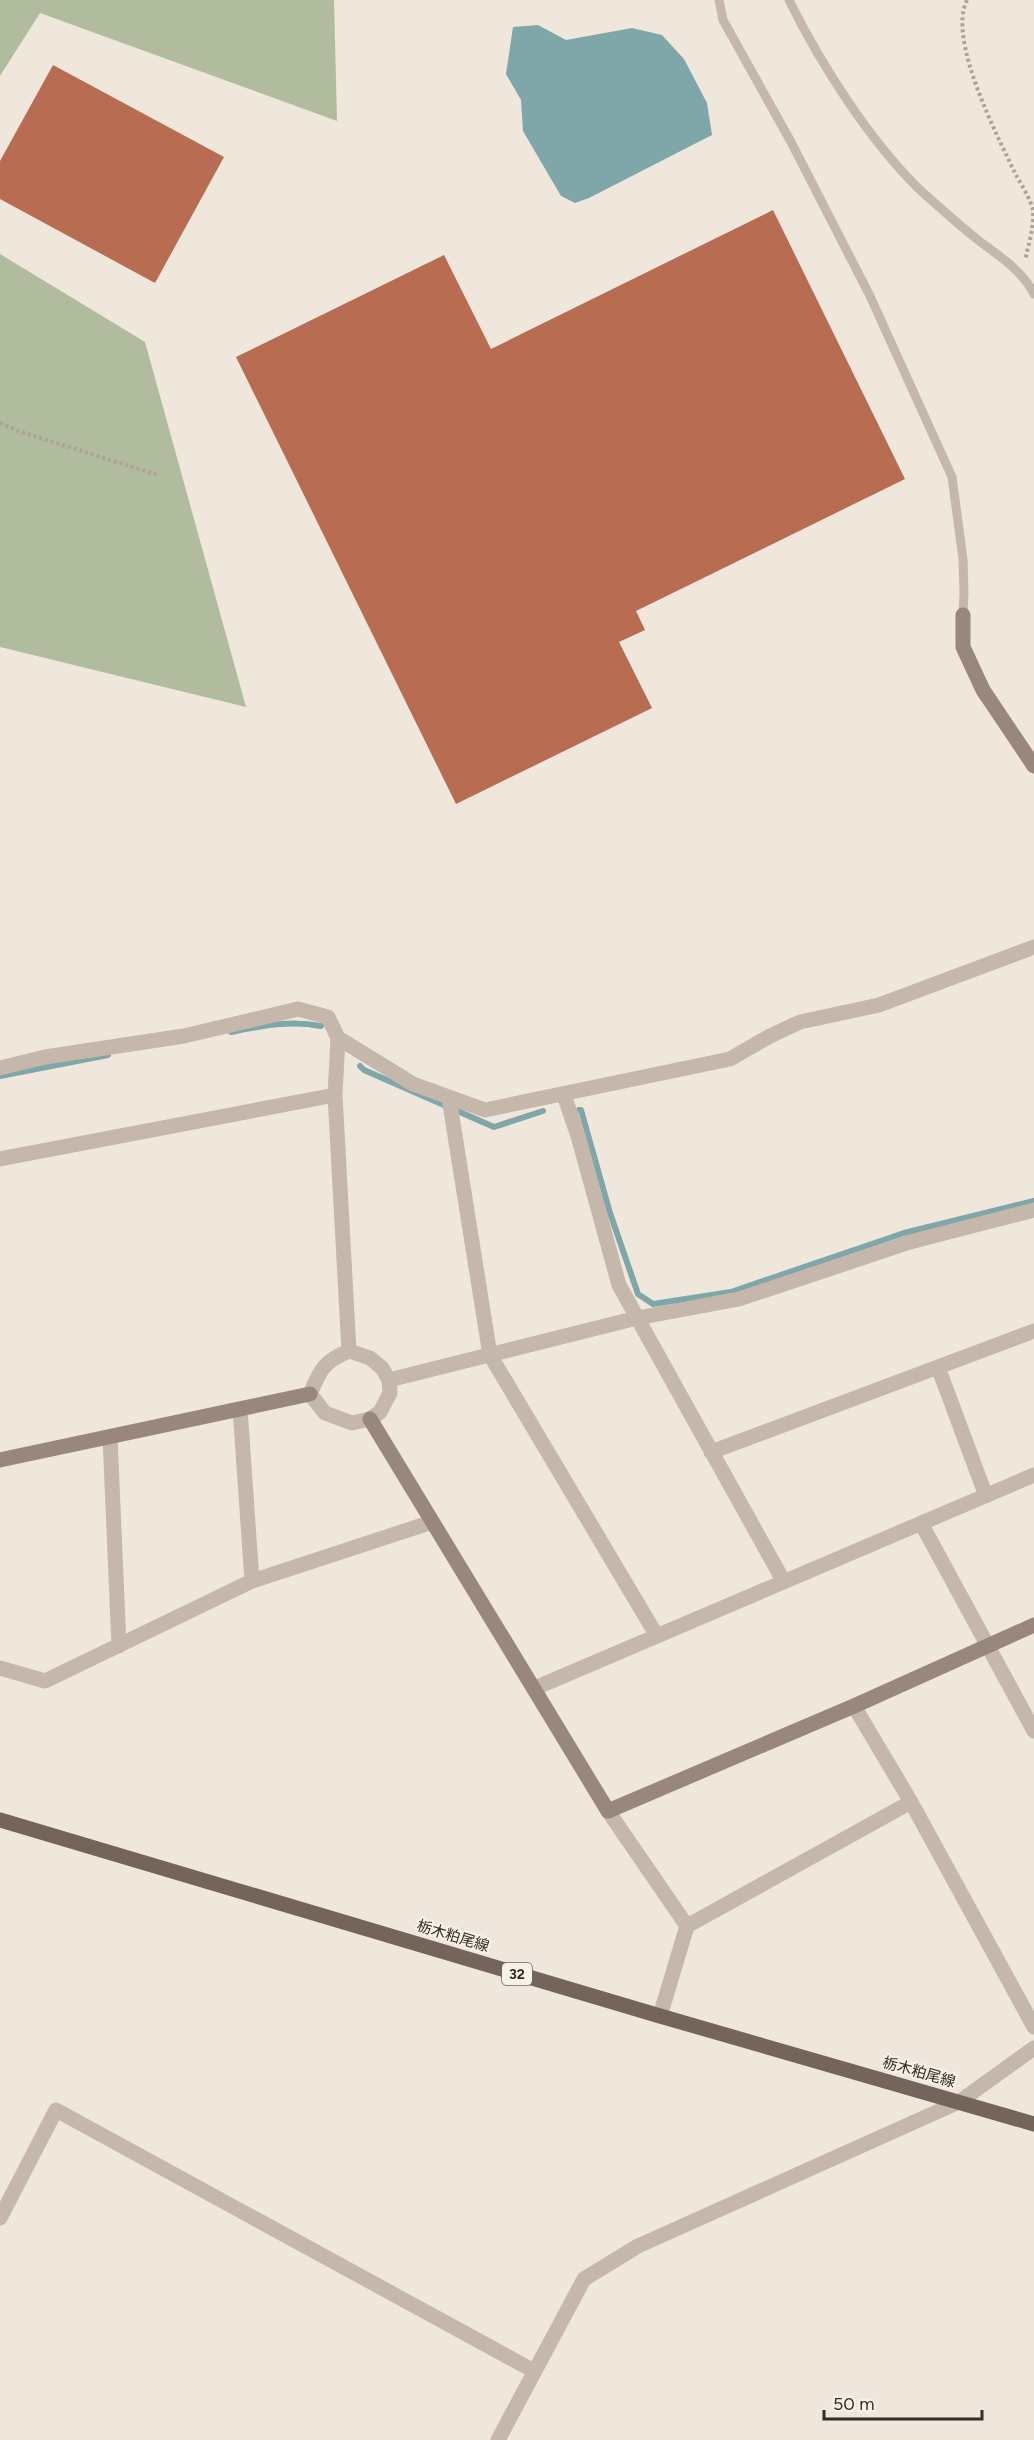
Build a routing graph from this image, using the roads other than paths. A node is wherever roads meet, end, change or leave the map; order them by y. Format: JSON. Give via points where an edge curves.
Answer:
{"nodes":[{"id":1,"x":719,"y":0,"type":"edge"},
{"id":2,"x":789,"y":0,"type":"edge"},
{"id":3,"x":1034,"y":294,"type":"edge"},
{"id":4,"x":963,"y":615,"type":"joint"},
{"id":5,"x":1034,"y":766,"type":"edge"},
{"id":6,"x":1034,"y":947,"type":"edge"},
{"id":7,"x":338,"y":1038,"type":"junction"},
{"id":8,"x":0,"y":1068,"type":"edge"},
{"id":9,"x":335,"y":1095,"type":"junction"},
{"id":10,"x":564,"y":1095,"type":"junction"},
{"id":11,"x":449,"y":1098,"type":"junction"},
{"id":12,"x":0,"y":1159,"type":"edge"},
{"id":13,"x":1034,"y":1210,"type":"edge"},
{"id":14,"x":637,"y":1318,"type":"junction"},
{"id":15,"x":1034,"y":1331,"type":"edge"},
{"id":16,"x":348,"y":1351,"type":"junction"},
{"id":17,"x":490,"y":1355,"type":"junction"},
{"id":18,"x":938,"y":1367,"type":"junction"},
{"id":19,"x":389,"y":1380,"type":"junction"},
{"id":20,"x":310,"y":1394,"type":"junction"},
{"id":21,"x":240,"y":1409,"type":"junction"},
{"id":22,"x":370,"y":1419,"type":"junction"},
{"id":23,"x":110,"y":1437,"type":"junction"},
{"id":24,"x":711,"y":1452,"type":"junction"},
{"id":25,"x":0,"y":1461,"type":"edge"},
{"id":26,"x":1034,"y":1475,"type":"edge"},
{"id":27,"x":986,"y":1496,"type":"junction"},
{"id":28,"x":432,"y":1522,"type":"junction"},
{"id":29,"x":921,"y":1523,"type":"junction"},
{"id":30,"x":252,"y":1581,"type":"junction"},
{"id":31,"x":784,"y":1582,"type":"junction"},
{"id":32,"x":1034,"y":1624,"type":"edge"},
{"id":33,"x":657,"y":1636,"type":"junction"},
{"id":34,"x":120,"y":1646,"type":"junction"},
{"id":35,"x":989,"y":1647,"type":"junction"},
{"id":36,"x":0,"y":1668,"type":"edge"},
{"id":37,"x":535,"y":1688,"type":"junction"},
{"id":38,"x":854,"y":1706,"type":"junction"},
{"id":39,"x":1034,"y":1731,"type":"edge"},
{"id":40,"x":911,"y":1803,"type":"junction"},
{"id":41,"x":608,"y":1811,"type":"junction"},
{"id":42,"x":0,"y":1820,"type":"edge"},
{"id":43,"x":687,"y":1926,"type":"junction"},
{"id":44,"x":660,"y":2016,"type":"junction"},
{"id":45,"x":1034,"y":2027,"type":"edge"},
{"id":46,"x":1034,"y":2048,"type":"edge"},
{"id":47,"x":959,"y":2102,"type":"junction"},
{"id":48,"x":1034,"y":2124,"type":"edge"},
{"id":49,"x":0,"y":2218,"type":"edge"},
{"id":50,"x":534,"y":2371,"type":"junction"},
{"id":51,"x":498,"y":2440,"type":"edge"}],
"edges":[{"from":1,"to":4,"type":"lane","via":[[723,20],[870,296],[952,477],[963,559]]},
{"from":2,"to":3,"type":"lane","via":[[865,126],[918,188],[1014,267]]},
{"from":4,"to":5,"type":"street","via":[[963,647],[978,679]]},
{"from":6,"to":10,"type":"street","via":[[879,1005],[800,1022],[730,1059]]},
{"from":7,"to":8,"type":"street","via":[[328,1017],[298,1009],[184,1036],[45,1057]]},
{"from":7,"to":9,"type":"street"},
{"from":7,"to":11,"type":"street","via":[[414,1084]]},
{"from":9,"to":12,"type":"street"},
{"from":9,"to":16,"type":"street"},
{"from":10,"to":11,"type":"street","via":[[485,1110]]},
{"from":10,"to":14,"type":"street","via":[[619,1285]]},
{"from":11,"to":17,"type":"street"},
{"from":13,"to":14,"type":"street","via":[[910,1242],[739,1299]]},
{"from":14,"to":17,"type":"street"},
{"from":14,"to":24,"type":"street"},
{"from":15,"to":18,"type":"street"},
{"from":16,"to":19,"type":"street","via":[[370,1358]]},
{"from":16,"to":20,"type":"street","via":[[331,1358],[317,1376]]},
{"from":17,"to":19,"type":"street"},
{"from":17,"to":33,"type":"street"},
{"from":18,"to":24,"type":"street"},
{"from":18,"to":27,"type":"street"},
{"from":19,"to":22,"type":"street","via":[[390,1393],[380,1412]]},
{"from":20,"to":21,"type":"street"},
{"from":20,"to":22,"type":"street","via":[[325,1413],[352,1423]]},
{"from":21,"to":23,"type":"street"},
{"from":21,"to":30,"type":"street"},
{"from":22,"to":28,"type":"street"},
{"from":23,"to":25,"type":"street"},
{"from":23,"to":34,"type":"street"},
{"from":24,"to":31,"type":"street"},
{"from":26,"to":27,"type":"street"},
{"from":27,"to":29,"type":"street"},
{"from":28,"to":30,"type":"street"},
{"from":28,"to":37,"type":"street"},
{"from":29,"to":31,"type":"street"},
{"from":29,"to":35,"type":"street"},
{"from":30,"to":34,"type":"street"},
{"from":31,"to":33,"type":"street"},
{"from":32,"to":35,"type":"street"},
{"from":33,"to":37,"type":"street"},
{"from":34,"to":36,"type":"street","via":[[45,1681]]},
{"from":35,"to":38,"type":"street"},
{"from":35,"to":39,"type":"street"},
{"from":37,"to":41,"type":"street"},
{"from":38,"to":40,"type":"street"},
{"from":38,"to":41,"type":"street"},
{"from":40,"to":43,"type":"street"},
{"from":40,"to":45,"type":"street"},
{"from":41,"to":43,"type":"street"},
{"from":42,"to":44,"type":"main road","name":"栃木粕尾線","number":"32"},
{"from":43,"to":44,"type":"street"},
{"from":44,"to":47,"type":"main road","name":"栃木粕尾線","number":"32"},
{"from":46,"to":47,"type":"street"},
{"from":47,"to":48,"type":"main road","name":"栃木粕尾線","number":"32"},
{"from":47,"to":50,"type":"street","via":[[638,2246],[584,2279]]},
{"from":49,"to":50,"type":"street","via":[[56,2110]]},
{"from":50,"to":51,"type":"street"}]}
